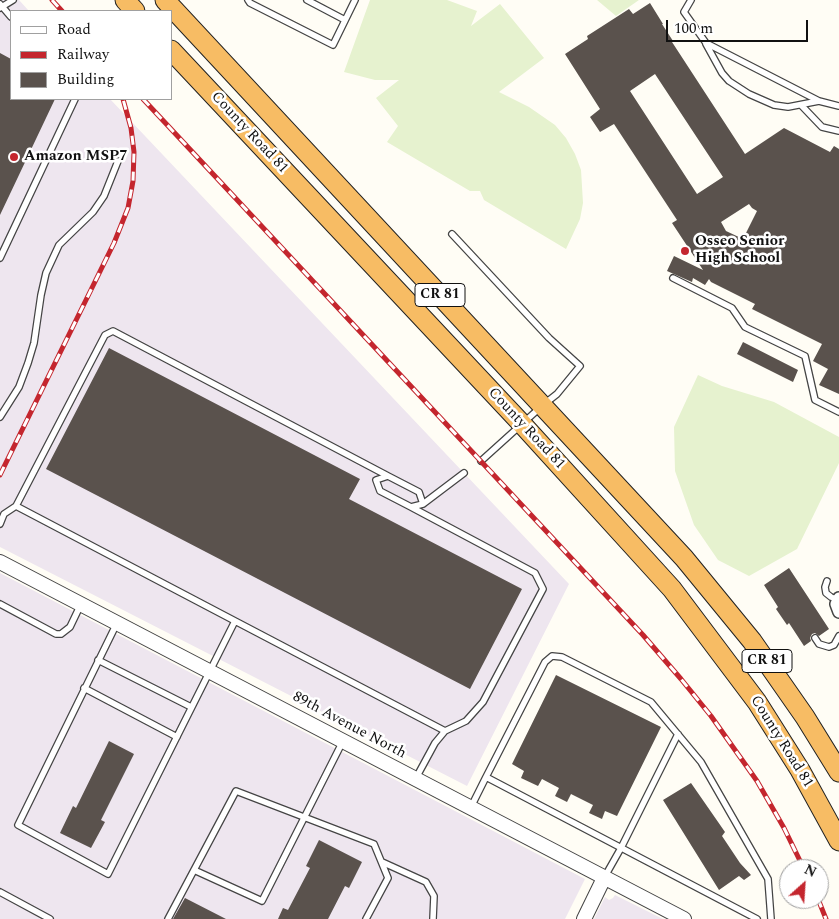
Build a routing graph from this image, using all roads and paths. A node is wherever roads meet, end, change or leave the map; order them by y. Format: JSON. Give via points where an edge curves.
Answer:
{"nodes":[{"id":1,"x":13,"y":0,"type":"edge"},
{"id":2,"x":125,"y":0,"type":"edge"},
{"id":3,"x":166,"y":0,"type":"edge"},
{"id":4,"x":248,"y":0,"type":"edge"},
{"id":5,"x":307,"y":0,"type":"edge"},
{"id":6,"x":355,"y":0,"type":"edge"},
{"id":7,"x":691,"y":0,"type":"edge"},
{"id":8,"x":1,"y":6,"type":"edge"},
{"id":9,"x":134,"y":10,"type":"edge"},
{"id":10,"x":10,"y":16,"type":"edge"},
{"id":11,"x":346,"y":20,"type":"junction"},
{"id":12,"x":706,"y":43,"type":"junction"},
{"id":13,"x":172,"y":51,"type":"edge"},
{"id":14,"x":76,"y":100,"type":"edge"},
{"id":15,"x":819,"y":101,"type":"junction"},
{"id":16,"x":801,"y":105,"type":"junction"},
{"id":17,"x":839,"y":106,"type":"edge"},
{"id":18,"x":839,"y":131,"type":"edge"},
{"id":19,"x":118,"y":161,"type":"dead end"},
{"id":20,"x":452,"y":234,"type":"dead end"},
{"id":21,"x":0,"y":258,"type":"edge"},
{"id":22,"x":673,"y":278,"type":"dead end"},
{"id":23,"x":543,"y":405,"type":"junction"},
{"id":24,"x":839,"y":412,"type":"edge"},
{"id":25,"x":0,"y":417,"type":"edge"},
{"id":26,"x":522,"y":424,"type":"junction"},
{"id":27,"x":481,"y":461,"type":"dead end"},
{"id":28,"x":464,"y":473,"type":"dead end"},
{"id":29,"x":388,"y":476,"type":"junction"},
{"id":30,"x":423,"y":504,"type":"junction"},
{"id":31,"x":16,"y":506,"type":"junction"},
{"id":32,"x":412,"y":507,"type":"junction"},
{"id":33,"x":0,"y":524,"type":"edge"},
{"id":34,"x":0,"y":562,"type":"edge"},
{"id":35,"x":827,"y":581,"type":"dead end"},
{"id":36,"x":838,"y":599,"type":"edge"},
{"id":37,"x":0,"y":604,"type":"edge"},
{"id":38,"x":81,"y":604,"type":"junction"},
{"id":39,"x":839,"y":612,"type":"edge"},
{"id":40,"x":235,"y":621,"type":"junction"},
{"id":41,"x":117,"y":623,"type":"junction"},
{"id":42,"x":839,"y":636,"type":"edge"},
{"id":43,"x":815,"y":638,"type":"dead end"},
{"id":44,"x":98,"y":660,"type":"junction"},
{"id":45,"x":209,"y":671,"type":"junction"},
{"id":46,"x":84,"y":688,"type":"junction"},
{"id":47,"x":191,"y":707,"type":"junction"},
{"id":48,"x":445,"y":731,"type":"junction"},
{"id":49,"x":678,"y":734,"type":"junction"},
{"id":50,"x":177,"y":737,"type":"junction"},
{"id":51,"x":343,"y":741,"type":"junction"},
{"id":52,"x":839,"y":772,"type":"edge"},
{"id":53,"x":486,"y":777,"type":"junction"},
{"id":54,"x":416,"y":779,"type":"junction"},
{"id":55,"x":470,"y":807,"type":"junction"},
{"id":56,"x":304,"y":817,"type":"junction"},
{"id":57,"x":839,"y":839,"type":"edge"},
{"id":58,"x":621,"y":848,"type":"junction"},
{"id":59,"x":382,"y":862,"type":"junction"},
{"id":60,"x":194,"y":870,"type":"junction"},
{"id":61,"x":604,"y":878,"type":"junction"},
{"id":62,"x":0,"y":892,"type":"edge"},
{"id":63,"x":50,"y":919,"type":"edge"},
{"id":64,"x":168,"y":919,"type":"edge"},
{"id":65,"x":366,"y":919,"type":"edge"},
{"id":66,"x":433,"y":919,"type":"edge"},
{"id":67,"x":584,"y":919,"type":"edge"},
{"id":68,"x":684,"y":919,"type":"edge"},
{"id":69,"x":757,"y":919,"type":"edge"},
{"id":70,"x":771,"y":919,"type":"edge"}],
"edges":[{"from":1,"to":8,"type":"lane"},
{"from":2,"to":9,"type":"highway"},
{"from":3,"to":23,"type":"highway","name":"County Road 81","number":"CR 81"},
{"from":4,"to":11,"type":"lane","via":[[333,45]]},
{"from":5,"to":11,"type":"lane"},
{"from":6,"to":11,"type":"lane"},
{"from":7,"to":12,"type":"lane","via":[[684,12]]},
{"from":8,"to":10,"type":"lane"},
{"from":12,"to":15,"type":"lane"},
{"from":12,"to":16,"type":"lane","via":[[722,73],[748,94],[774,105]]},
{"from":13,"to":26,"type":"highway","name":"County Road 81","number":"CR 81"},
{"from":14,"to":21,"type":"lane"},
{"from":15,"to":16,"type":"lane"},
{"from":15,"to":17,"type":"lane"},
{"from":16,"to":18,"type":"lane","via":[[822,127]]},
{"from":19,"to":25,"type":"lane","via":[[104,196],[59,245],[46,273],[28,362],[19,387]]},
{"from":20,"to":23,"type":"lane","via":[[549,338],[580,366],[557,394]]},
{"from":22,"to":24,"type":"lane","via":[[732,308],[745,327],[804,356],[815,400]]},
{"from":23,"to":26,"type":"lane"},
{"from":23,"to":52,"type":"highway","name":"County Road 81","number":"CR 81","via":[[684,558],[730,613],[805,717]]},
{"from":26,"to":27,"type":"lane"},
{"from":26,"to":57,"type":"highway","name":"County Road 81","number":"CR 81","via":[[653,566],[716,646],[757,702]]},
{"from":28,"to":30,"type":"lane"},
{"from":29,"to":30,"type":"lane","via":[[419,492]]},
{"from":29,"to":31,"type":"lane","via":[[114,331],[105,335]]},
{"from":29,"to":32,"type":"lane","via":[[376,480],[380,491]]},
{"from":30,"to":32,"type":"lane"},
{"from":31,"to":33,"type":"lane","via":[[4,514]]},
{"from":31,"to":40,"type":"lane"},
{"from":32,"to":48,"type":"lane","via":[[535,573],[543,589],[483,702],[466,721]]},
{"from":34,"to":38,"type":"street","name":"89th Avenue North"},
{"from":35,"to":36,"type":"lane","via":[[826,593]]},
{"from":36,"to":39,"type":"street","via":[[836,608]]},
{"from":37,"to":38,"type":"lane","via":[[56,634],[70,626]]},
{"from":38,"to":41,"type":"street","name":"89th Avenue North"},
{"from":40,"to":45,"type":"lane"},
{"from":40,"to":48,"type":"lane"},
{"from":41,"to":44,"type":"lane"},
{"from":41,"to":45,"type":"street","name":"89th Avenue North"},
{"from":42,"to":43,"type":"lane","via":[[829,647],[819,644]]},
{"from":44,"to":46,"type":"lane"},
{"from":44,"to":47,"type":"lane"},
{"from":45,"to":47,"type":"lane"},
{"from":45,"to":51,"type":"street","name":"89th Avenue North"},
{"from":46,"to":50,"type":"lane"},
{"from":46,"to":50,"type":"lane","via":[[18,825],[108,874]]},
{"from":47,"to":50,"type":"lane"},
{"from":48,"to":54,"type":"lane"},
{"from":49,"to":53,"type":"lane","via":[[652,702],[552,656],[545,662]]},
{"from":49,"to":58,"type":"lane"},
{"from":49,"to":70,"type":"lane","via":[[701,762],[768,879]]},
{"from":51,"to":54,"type":"street","name":"89th Avenue North"},
{"from":51,"to":56,"type":"lane"},
{"from":53,"to":55,"type":"lane"},
{"from":53,"to":58,"type":"lane"},
{"from":54,"to":55,"type":"street","name":"89th Avenue North"},
{"from":55,"to":61,"type":"street","name":"89th Avenue North"},
{"from":56,"to":59,"type":"lane","via":[[374,844]]},
{"from":56,"to":60,"type":"lane","via":[[236,791]]},
{"from":56,"to":60,"type":"lane","via":[[262,901]]},
{"from":58,"to":61,"type":"lane"},
{"from":58,"to":69,"type":"lane"},
{"from":59,"to":65,"type":"lane","via":[[388,878]]},
{"from":59,"to":66,"type":"lane","via":[[426,882],[434,896]]},
{"from":60,"to":64,"type":"lane"},
{"from":61,"to":67,"type":"street"},
{"from":61,"to":68,"type":"street","name":"89th Avenue North"},
{"from":62,"to":63,"type":"lane"}]}
